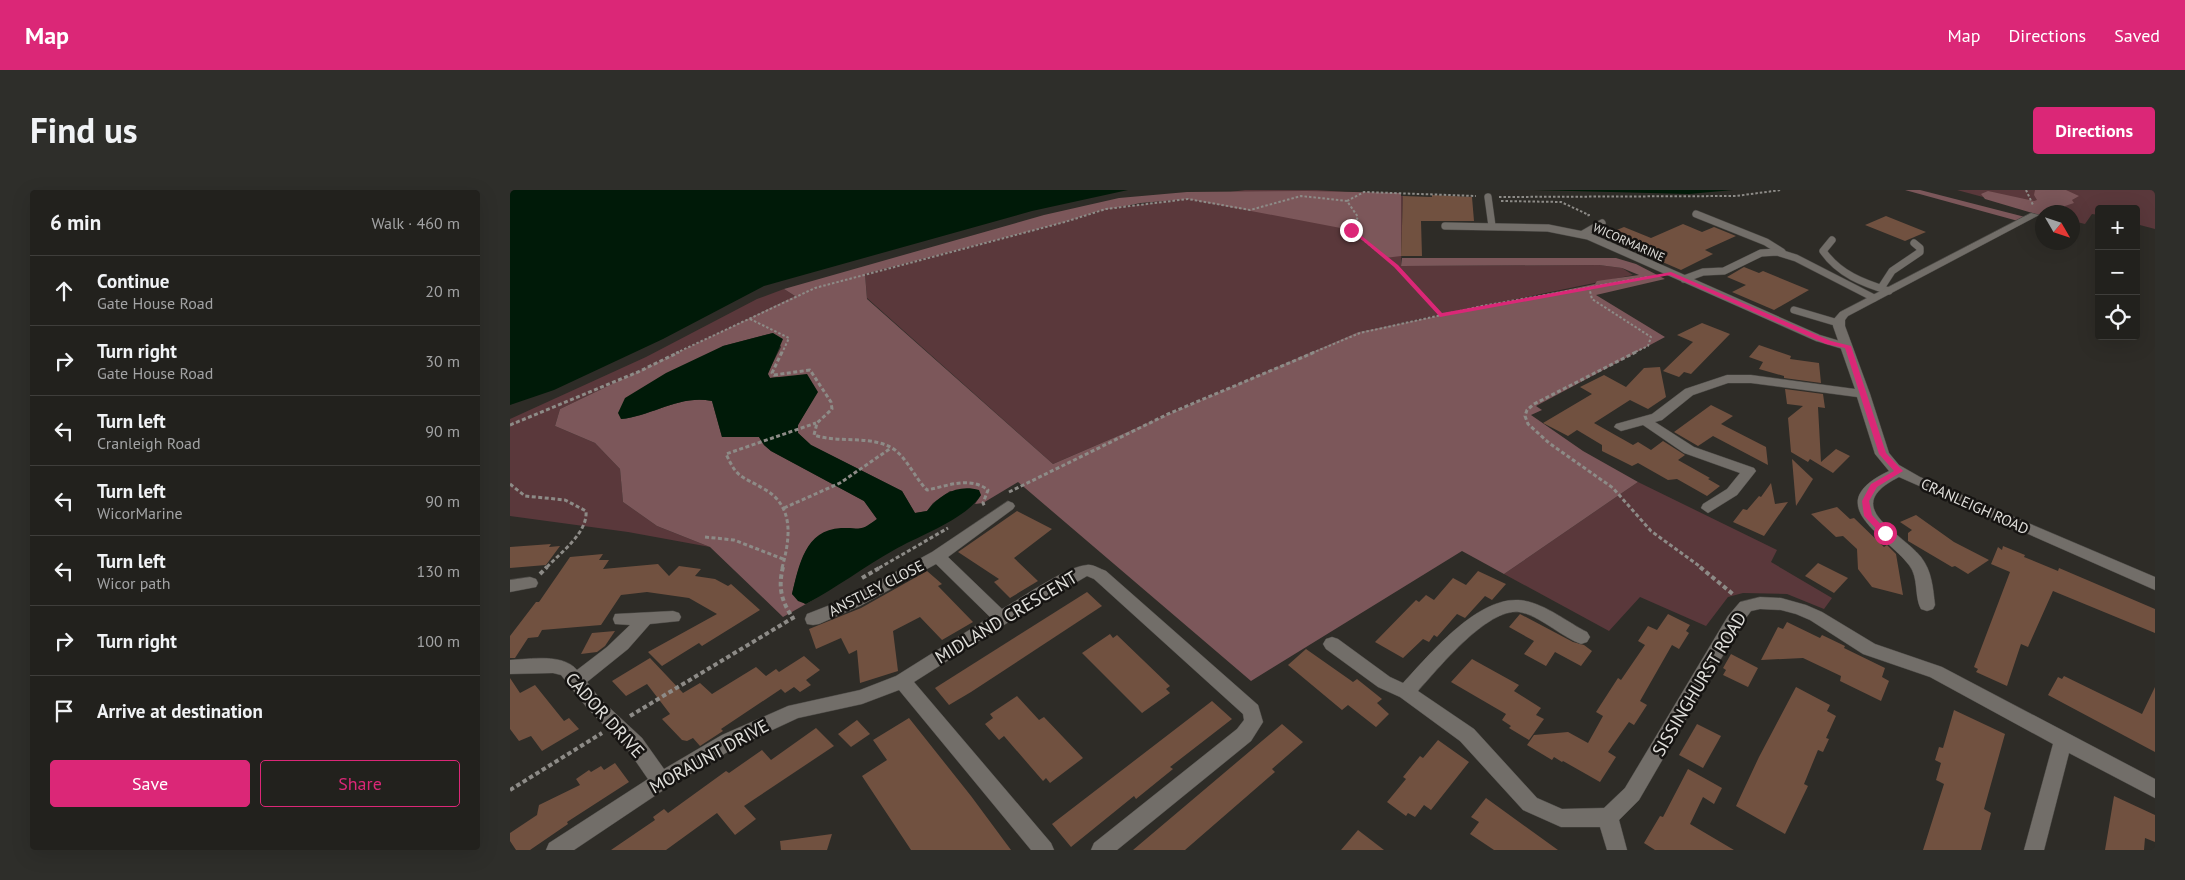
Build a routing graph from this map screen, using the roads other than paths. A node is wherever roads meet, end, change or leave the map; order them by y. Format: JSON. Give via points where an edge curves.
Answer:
{"nodes":[{"id":1,"x":1488,"y":197,"type":"road end"},
{"id":2,"x":1696,"y":214,"type":"dead end"},
{"id":3,"x":2032,"y":217,"type":"road end"},
{"id":4,"x":1602,"y":223,"type":"dead end"},
{"id":5,"x":1446,"y":226,"type":"dead end"},
{"id":6,"x":1492,"y":226,"type":"junction"},
{"id":7,"x":1583,"y":234,"type":"junction"},
{"id":8,"x":1832,"y":240,"type":"dead end"},
{"id":9,"x":1914,"y":243,"type":"dead end"},
{"id":10,"x":1782,"y":252,"type":"junction"},
{"id":11,"x":1684,"y":279,"type":"junction"},
{"id":12,"x":1885,"y":289,"type":"junction"},
{"id":13,"x":1874,"y":298,"type":"junction"},
{"id":14,"x":1794,"y":310,"type":"dead end"},
{"id":15,"x":1838,"y":323,"type":"junction"},
{"id":16,"x":1848,"y":347,"type":"junction"},
{"id":17,"x":1864,"y":394,"type":"junction"},
{"id":18,"x":1644,"y":420,"type":"junction"},
{"id":19,"x":1620,"y":427,"type":"dead end"},
{"id":20,"x":1899,"y":471,"type":"junction"},
{"id":21,"x":1008,"y":506,"type":"dead end"},
{"id":22,"x":1708,"y":508,"type":"dead end"},
{"id":23,"x":938,"y":556,"type":"junction"},
{"id":24,"x":530,"y":584,"type":"road end"},
{"id":25,"x":2155,"y":584,"type":"edge"},
{"id":26,"x":510,"y":586,"type":"edge"},
{"id":27,"x":1927,"y":605,"type":"dead end"},
{"id":28,"x":673,"y":617,"type":"dead end"},
{"id":29,"x":645,"y":618,"type":"junction"},
{"id":30,"x":1001,"y":618,"type":"junction"},
{"id":31,"x":621,"y":619,"type":"dead end"},
{"id":32,"x":813,"y":619,"type":"dead end"},
{"id":33,"x":1581,"y":637,"type":"dead end"},
{"id":34,"x":1332,"y":644,"type":"dead end"},
{"id":35,"x":510,"y":667,"type":"edge"},
{"id":36,"x":576,"y":681,"type":"junction"},
{"id":37,"x":902,"y":681,"type":"junction"},
{"id":38,"x":1406,"y":692,"type":"junction"},
{"id":39,"x":2063,"y":740,"type":"junction"},
{"id":40,"x":661,"y":780,"type":"junction"},
{"id":41,"x":2155,"y":789,"type":"edge"},
{"id":42,"x":1608,"y":817,"type":"junction"},
{"id":43,"x":556,"y":850,"type":"edge"},
{"id":44,"x":1044,"y":850,"type":"edge"},
{"id":45,"x":1101,"y":850,"type":"edge"},
{"id":46,"x":1617,"y":850,"type":"edge"},
{"id":47,"x":2034,"y":850,"type":"edge"}],
"edges":[{"from":1,"to":6,"type":"lane"},
{"from":2,"to":10,"type":"lane","via":[[1766,242]]},
{"from":3,"to":12,"type":"street"},
{"from":4,"to":7,"type":"lane"},
{"from":5,"to":6,"type":"lane","name":"WICORMARINE"},
{"from":6,"to":7,"type":"lane","name":"WICORMARINE"},
{"from":7,"to":11,"type":"lane","name":"WICORMARINE"},
{"from":8,"to":12,"type":"lane","via":[[1823,251],[1834,267]]},
{"from":9,"to":12,"type":"lane","via":[[1920,252],[1890,273],[1883,281]]},
{"from":10,"to":11,"type":"lane","via":[[1761,253],[1724,271],[1703,272]]},
{"from":10,"to":13,"type":"lane"},
{"from":11,"to":16,"type":"lane","name":"WICORMARINE","via":[[1829,343]]},
{"from":12,"to":13,"type":"street"},
{"from":13,"to":15,"type":"street","via":[[1844,314]]},
{"from":14,"to":15,"type":"lane"},
{"from":15,"to":16,"type":"street","name":"CRANLEIGH ROAD"},
{"from":16,"to":17,"type":"street","name":"CRANLEIGH ROAD"},
{"from":17,"to":18,"type":"street","via":[[1751,379],[1727,379],[1689,392],[1664,413]]},
{"from":17,"to":20,"type":"street","name":"CRANLEIGH ROAD","via":[[1882,454]]},
{"from":18,"to":19,"type":"street"},
{"from":18,"to":22,"type":"street","via":[[1688,450],[1749,471],[1732,492]]},
{"from":20,"to":25,"type":"street","name":"CRANLEIGH ROAD"},
{"from":20,"to":27,"type":"street","via":[[1870,490],[1866,508],[1872,521],[1916,562],[1922,575]]},
{"from":21,"to":23,"type":"street","name":"ANSTLEY CLOSE"},
{"from":23,"to":30,"type":"street","name":"ANSTLEY CLOSE"},
{"from":23,"to":32,"type":"street","name":"ANSTLEY CLOSE","via":[[854,602]]},
{"from":24,"to":26,"type":"street"},
{"from":28,"to":29,"type":"street"},
{"from":29,"to":31,"type":"street"},
{"from":29,"to":36,"type":"street","via":[[612,655]]},
{"from":30,"to":37,"type":"street","name":"MIDLAND CRESCENT"},
{"from":30,"to":45,"type":"street","name":"MIDLAND CRESCENT","via":[[1077,573],[1088,570],[1100,575],[1252,710],[1254,722],[1244,735]]},
{"from":33,"to":38,"type":"street","via":[[1521,606],[1502,608],[1459,636]]},
{"from":34,"to":38,"type":"street","via":[[1384,682]]},
{"from":35,"to":36,"type":"street","name":"CADOR DRIVE","via":[[553,666],[567,670]]},
{"from":36,"to":40,"type":"street","name":"CADOR DRIVE","via":[[594,704],[635,744]]},
{"from":37,"to":40,"type":"street","name":"MORAUNT DRIVE","via":[[862,697],[795,711],[729,741]]},
{"from":37,"to":44,"type":"street"},
{"from":38,"to":42,"type":"street","via":[[1467,735],[1530,804],[1561,818]]},
{"from":39,"to":41,"type":"street","name":"SISSINGHURST ROAD"},
{"from":39,"to":42,"type":"street","name":"SISSINGHURST ROAD","via":[[1936,672],[1869,649],[1816,616],[1781,604],[1760,603],[1746,606],[1720,642],[1632,794]]},
{"from":39,"to":47,"type":"street"},
{"from":40,"to":43,"type":"street","name":"MORAUNT DRIVE"},
{"from":42,"to":46,"type":"street"}]}
